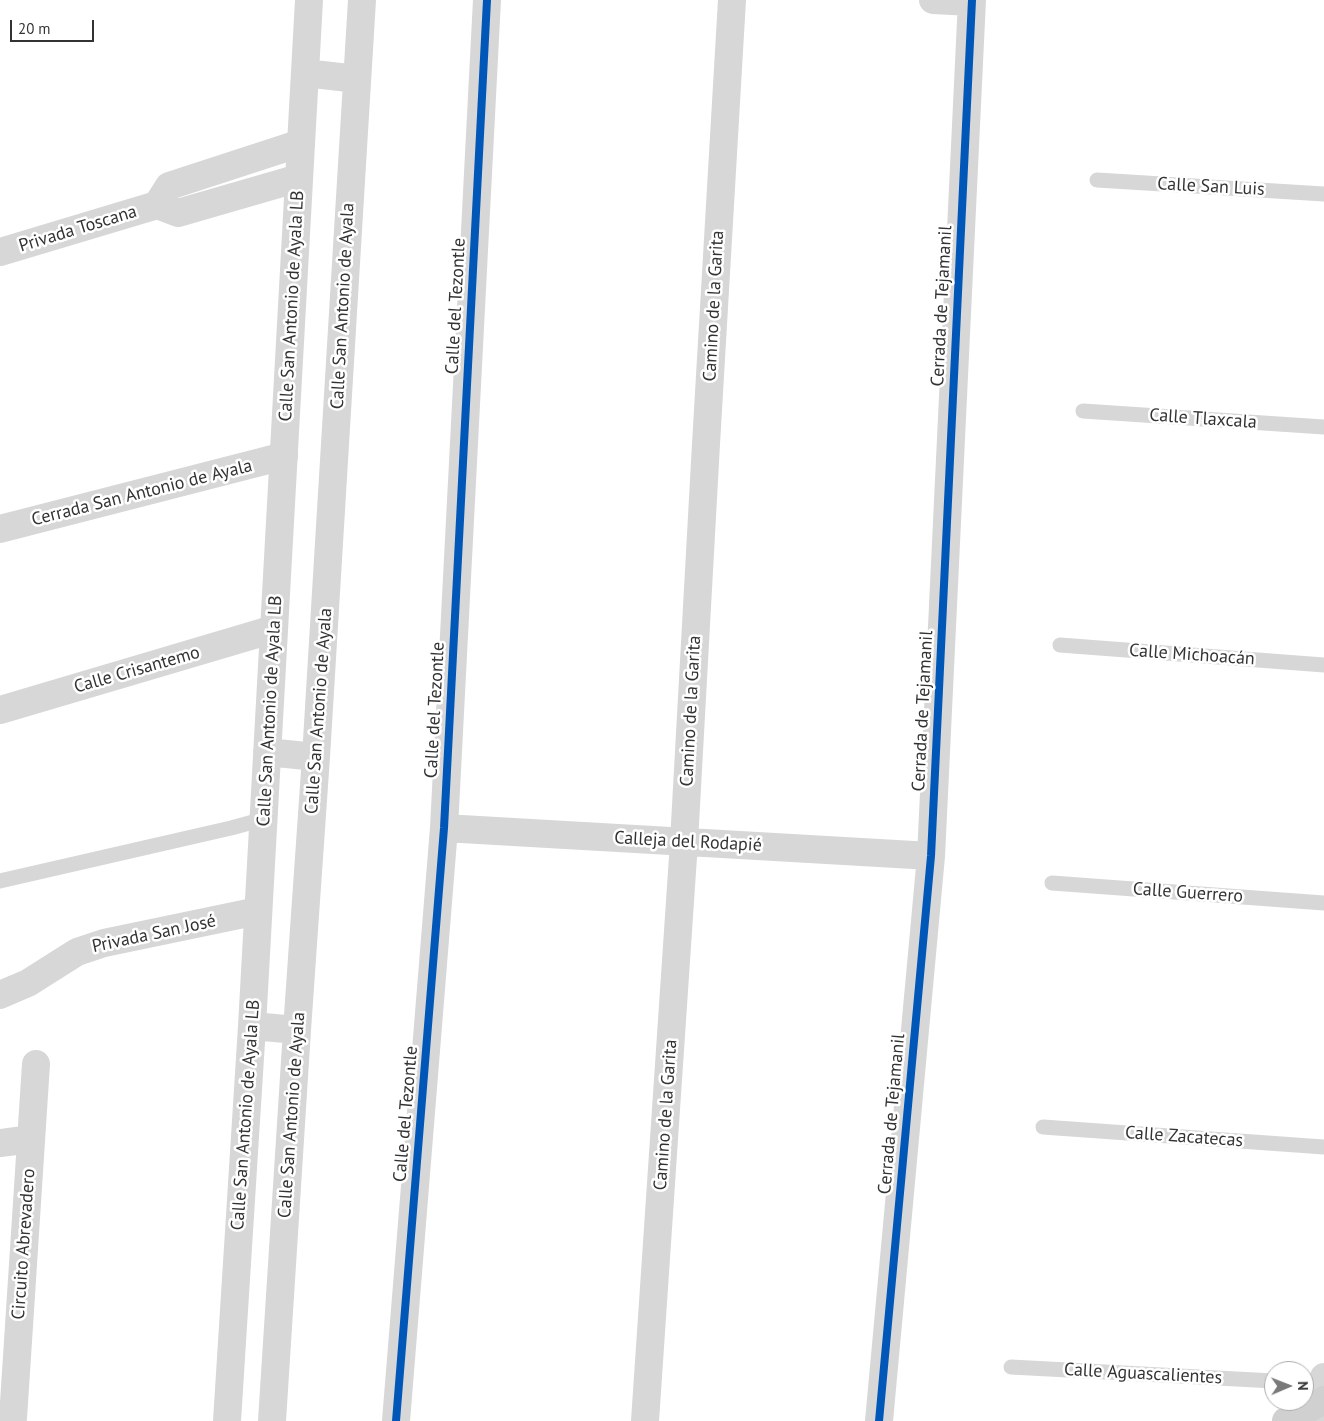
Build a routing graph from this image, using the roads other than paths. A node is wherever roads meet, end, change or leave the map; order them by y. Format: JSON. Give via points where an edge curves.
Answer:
{"nodes":[{"id":1,"x":309,"y":0,"type":"edge"},
{"id":2,"x":362,"y":0,"type":"edge"},
{"id":3,"x":487,"y":0,"type":"edge"},
{"id":4,"x":732,"y":0,"type":"edge"},
{"id":5,"x":933,"y":0,"type":"edge"},
{"id":6,"x":971,"y":1,"type":"edge"},
{"id":7,"x":305,"y":73,"type":"junction"},
{"id":8,"x":357,"y":79,"type":"junction"},
{"id":9,"x":301,"y":144,"type":"junction"},
{"id":10,"x":299,"y":178,"type":"junction"},
{"id":11,"x":1097,"y":180,"type":"dead end"},
{"id":12,"x":1324,"y":194,"type":"edge"},
{"id":13,"x":157,"y":205,"type":"junction"},
{"id":14,"x":0,"y":252,"type":"edge"},
{"id":15,"x":1083,"y":410,"type":"dead end"},
{"id":16,"x":1324,"y":427,"type":"edge"},
{"id":17,"x":284,"y":456,"type":"junction"},
{"id":18,"x":0,"y":529,"type":"edge"},
{"id":19,"x":274,"y":629,"type":"junction"},
{"id":20,"x":1060,"y":645,"type":"dead end"},
{"id":21,"x":1324,"y":665,"type":"edge"},
{"id":22,"x":0,"y":710,"type":"edge"},
{"id":23,"x":267,"y":752,"type":"junction"},
{"id":24,"x":316,"y":757,"type":"junction"},
{"id":25,"x":264,"y":819,"type":"junction"},
{"id":26,"x":444,"y":828,"type":"junction"},
{"id":27,"x":684,"y":842,"type":"junction"},
{"id":28,"x":931,"y":856,"type":"junction"},
{"id":29,"x":0,"y":881,"type":"edge"},
{"id":30,"x":1052,"y":883,"type":"dead end"},
{"id":31,"x":1324,"y":903,"type":"edge"},
{"id":32,"x":258,"y":911,"type":"junction"},
{"id":33,"x":0,"y":995,"type":"edge"},
{"id":34,"x":252,"y":1026,"type":"junction"},
{"id":35,"x":297,"y":1030,"type":"junction"},
{"id":36,"x":36,"y":1064,"type":"dead end"},
{"id":37,"x":1043,"y":1127,"type":"dead end"},
{"id":38,"x":31,"y":1139,"type":"junction"},
{"id":39,"x":0,"y":1143,"type":"edge"},
{"id":40,"x":1324,"y":1147,"type":"edge"},
{"id":41,"x":9,"y":1351,"type":"edge"},
{"id":42,"x":1011,"y":1367,"type":"dead end"},
{"id":43,"x":1264,"y":1380,"type":"edge"},
{"id":44,"x":1320,"y":1394,"type":"edge"},
{"id":45,"x":13,"y":1418,"type":"dead end"},
{"id":46,"x":227,"y":1421,"type":"edge"},
{"id":47,"x":272,"y":1421,"type":"edge"},
{"id":48,"x":396,"y":1421,"type":"edge"},
{"id":49,"x":645,"y":1421,"type":"edge"},
{"id":50,"x":879,"y":1421,"type":"edge"},
{"id":51,"x":1286,"y":1421,"type":"edge"}],
"edges":[{"from":1,"to":7,"type":"street","name":"Calle San Antonio de Ayala LB"},
{"from":2,"to":8,"type":"street","name":"Calle San Antonio de Ayala"},
{"from":3,"to":26,"type":"street","name":"Calle del Tezontle"},
{"from":4,"to":27,"type":"street","name":"Camino de la Garita"},
{"from":5,"to":6,"type":"street"},
{"from":6,"to":28,"type":"street","name":"Cerrada de Tejamanil"},
{"from":7,"to":8,"type":"street"},
{"from":7,"to":9,"type":"street","name":"Calle San Antonio de Ayala LB"},
{"from":8,"to":24,"type":"street","name":"Calle San Antonio de Ayala"},
{"from":9,"to":10,"type":"street","name":"Calle San Antonio de Ayala LB"},
{"from":9,"to":13,"type":"street","name":"Privada Toscana","via":[[169,186]]},
{"from":10,"to":13,"type":"street","name":"Privada Toscana","via":[[178,213]]},
{"from":10,"to":17,"type":"street","name":"Calle San Antonio de Ayala LB"},
{"from":11,"to":12,"type":"lane","name":"Calle San Luis"},
{"from":13,"to":14,"type":"street","name":"Privada Toscana"},
{"from":15,"to":16,"type":"lane","name":"Calle Tlaxcala"},
{"from":17,"to":18,"type":"street","name":"Cerrada San Antonio de Ayala"},
{"from":17,"to":19,"type":"street","name":"Calle San Antonio de Ayala LB"},
{"from":19,"to":22,"type":"street","name":"Calle Crisantemo"},
{"from":19,"to":23,"type":"street","name":"Calle San Antonio de Ayala LB"},
{"from":20,"to":21,"type":"lane","name":"Calle Michoacán"},
{"from":23,"to":24,"type":"street"},
{"from":23,"to":25,"type":"street","name":"Calle San Antonio de Ayala LB"},
{"from":24,"to":35,"type":"street","name":"Calle San Antonio de Ayala"},
{"from":25,"to":29,"type":"lane"},
{"from":25,"to":32,"type":"street","name":"Calle San Antonio de Ayala LB"},
{"from":26,"to":27,"type":"street","name":"Calleja del Rodapié"},
{"from":26,"to":48,"type":"street","name":"Calle del Tezontle"},
{"from":27,"to":28,"type":"street","name":"Calleja del Rodapié"},
{"from":27,"to":49,"type":"street","name":"Camino de la Garita"},
{"from":28,"to":50,"type":"street","name":"Cerrada de Tejamanil"},
{"from":30,"to":31,"type":"lane","name":"Calle Guerrero"},
{"from":32,"to":33,"type":"street","name":"Privada San José","via":[[104,943],[77,952],[28,983]]},
{"from":32,"to":34,"type":"street","name":"Calle San Antonio de Ayala LB"},
{"from":34,"to":35,"type":"street"},
{"from":34,"to":46,"type":"street","name":"Calle San Antonio de Ayala LB"},
{"from":35,"to":47,"type":"street","name":"Calle San Antonio de Ayala"},
{"from":36,"to":38,"type":"street","name":"Circuito Abrevadero"},
{"from":37,"to":40,"type":"lane","name":"Calle Zacatecas"},
{"from":38,"to":39,"type":"street"},
{"from":38,"to":41,"type":"street","name":"Circuito Abrevadero"},
{"from":41,"to":45,"type":"street","name":"Circuito Abrevadero"},
{"from":42,"to":43,"type":"lane","name":"Calle Aguascalientes"},
{"from":44,"to":51,"type":"main road"}]}
